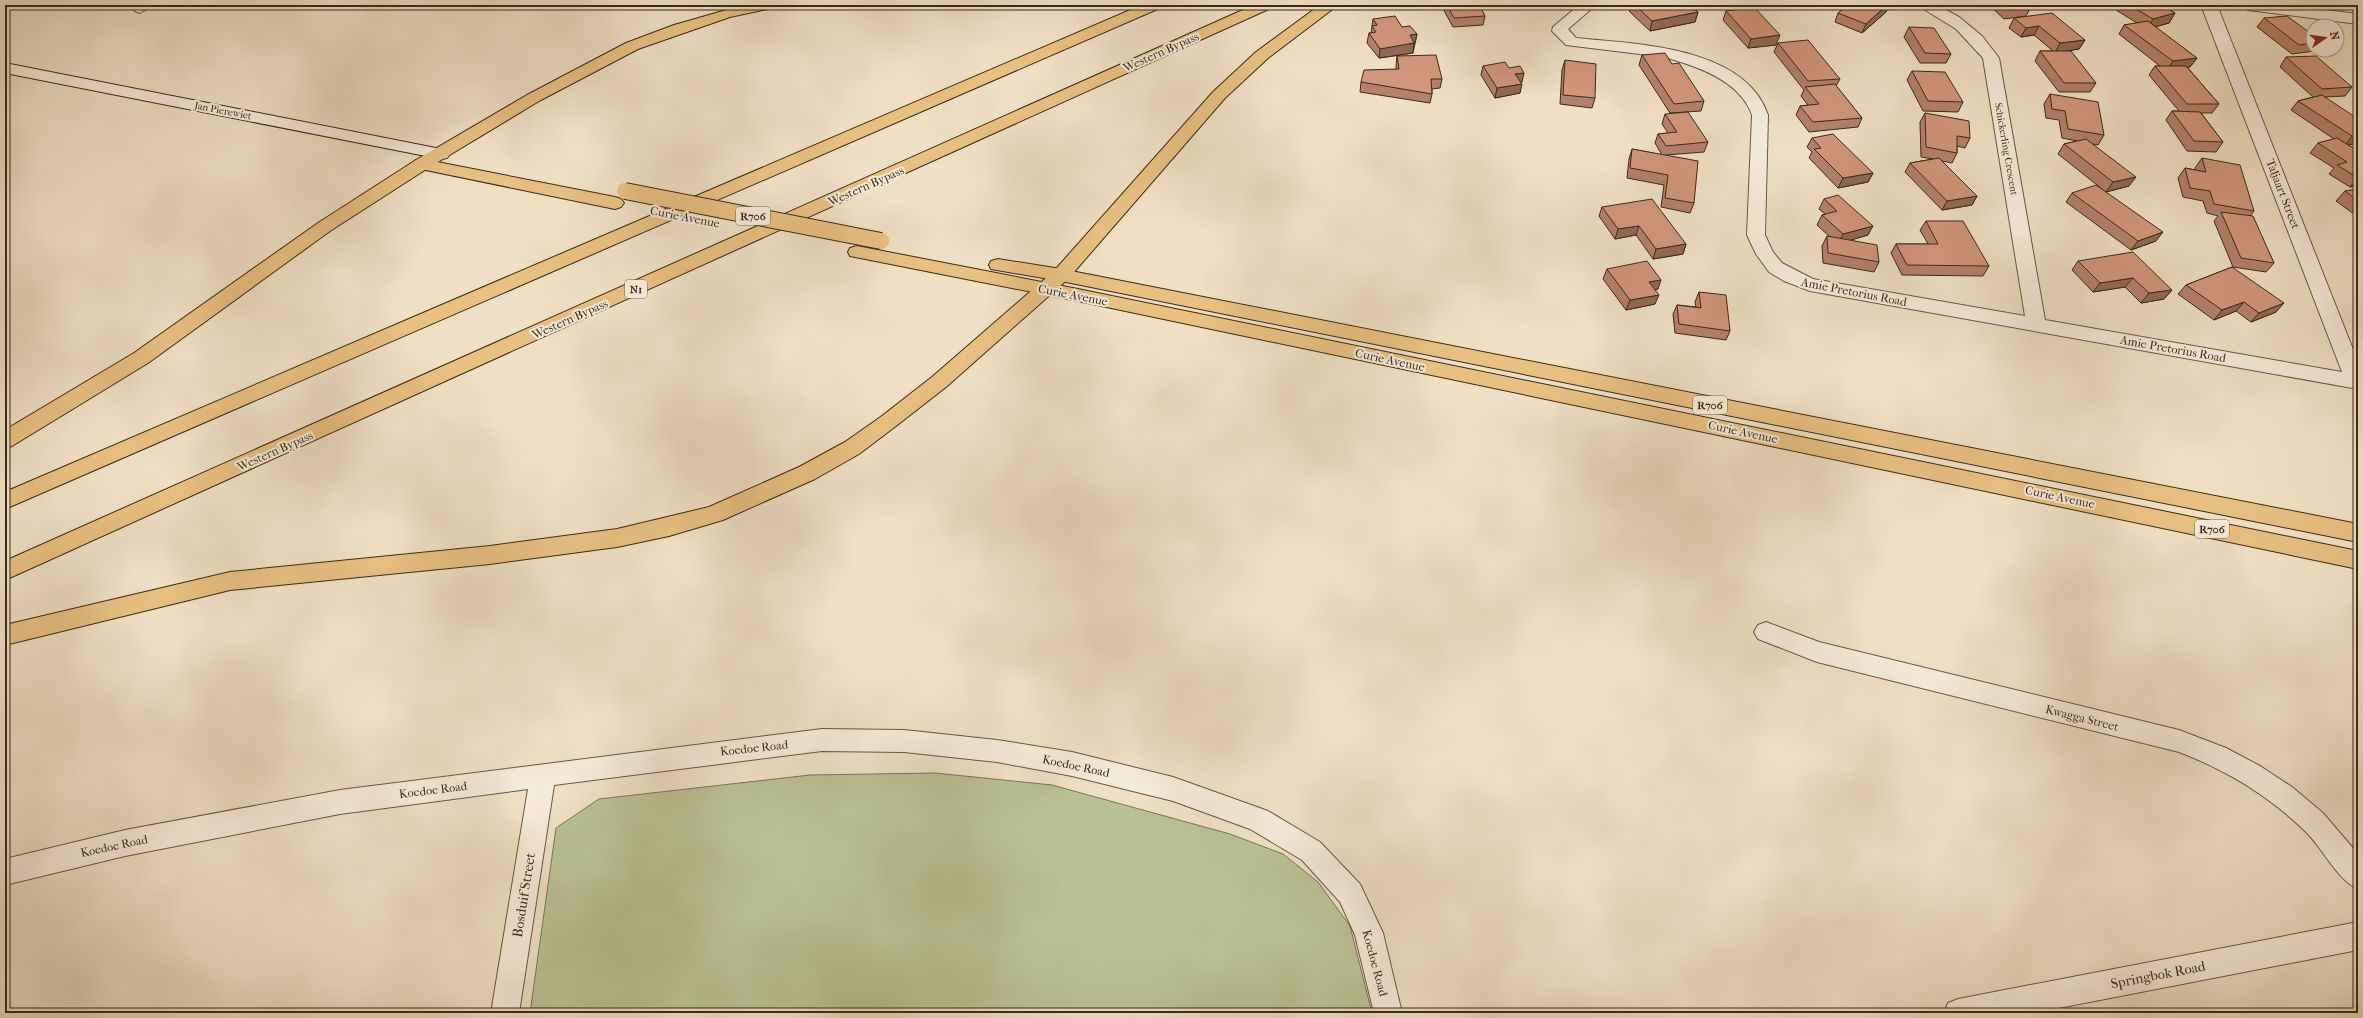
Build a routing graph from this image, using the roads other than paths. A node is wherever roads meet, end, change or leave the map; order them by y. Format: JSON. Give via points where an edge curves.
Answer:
{"nodes":[{"id":1,"x":767,"y":5,"type":"edge"},
{"id":2,"x":1155,"y":5,"type":"edge"},
{"id":3,"x":1266,"y":5,"type":"edge"},
{"id":4,"x":1330,"y":5,"type":"edge"},
{"id":5,"x":1588,"y":5,"type":"edge"},
{"id":6,"x":1925,"y":5,"type":"edge"},
{"id":7,"x":2209,"y":5,"type":"edge"},
{"id":8,"x":2248,"y":5,"type":"edge"},
{"id":9,"x":2358,"y":19,"type":"edge"},
{"id":10,"x":5,"y":68,"type":"edge"},
{"id":11,"x":5,"y":83,"type":"edge"},
{"id":12,"x":441,"y":154,"type":"junction"},
{"id":13,"x":422,"y":164,"type":"junction"},
{"id":14,"x":620,"y":197,"type":"junction"},
{"id":15,"x":1061,"y":275,"type":"junction"},
{"id":16,"x":1044,"y":290,"type":"junction"},
{"id":17,"x":2036,"y":325,"type":"junction"},
{"id":18,"x":2357,"y":382,"type":"edge"},
{"id":19,"x":5,"y":440,"type":"edge"},
{"id":20,"x":5,"y":501,"type":"edge"},
{"id":21,"x":2358,"y":534,"type":"edge"},
{"id":22,"x":2358,"y":560,"type":"edge"},
{"id":23,"x":5,"y":571,"type":"edge"},
{"id":24,"x":1766,"y":632,"type":"dead end"},
{"id":25,"x":5,"y":635,"type":"edge"},
{"id":26,"x":543,"y":776,"type":"junction"},
{"id":27,"x":5,"y":872,"type":"edge"},
{"id":28,"x":2358,"y":876,"type":"edge"},
{"id":29,"x":2358,"y":936,"type":"edge"},
{"id":30,"x":2031,"y":1006,"type":"edge"},
{"id":31,"x":505,"y":1013,"type":"edge"},
{"id":32,"x":1388,"y":1013,"type":"edge"},
{"id":33,"x":1958,"y":1013,"type":"edge"}],
"edges":[{"from":1,"to":12,"type":"main road","via":[[727,13],[632,46],[532,98]]},
{"from":2,"to":20,"type":"main road"},
{"from":3,"to":23,"type":"main road","name":"Western Bypass","number":"N1"},
{"from":4,"to":15,"type":"main road","via":[[1262,55],[1219,95]]},
{"from":5,"to":17,"type":"street","name":"Amie Pretorius Road","via":[[1561,27],[1560,31],[1566,40],[1665,52],[1700,62],[1716,69],[1740,86],[1753,101],[1760,115],[1756,235],[1761,250],[1771,264],[1788,277],[1810,285]]},
{"from":6,"to":17,"type":"street","name":"Schickerling Crescent","via":[[1958,21],[1978,39],[1991,58]]},
{"from":7,"to":18,"type":"street","name":"Taljaart Street"},
{"from":8,"to":9,"type":"street"},
{"from":10,"to":12,"type":"street","name":"Jan Pierewiet","number":"R706"},
{"from":11,"to":13,"type":"street","name":"Jan Pierewiet","number":"R706"},
{"from":12,"to":13,"type":"main road"},
{"from":12,"to":14,"type":"main road","name":"Curie Avenue","number":"R706"},
{"from":13,"to":14,"type":"main road","name":"Curie Avenue","number":"R706"},
{"from":13,"to":19,"type":"main road","via":[[324,227],[141,358]]},
{"from":14,"to":15,"type":"main road","name":"Curie Avenue","number":"R706","bridge":true},
{"from":14,"to":16,"type":"main road","name":"Curie Avenue","number":"R706","via":[[857,252]]},
{"from":15,"to":16,"type":"main road"},
{"from":15,"to":21,"type":"main road","name":"Curie Avenue","number":"R706"},
{"from":16,"to":22,"type":"main road","name":"Curie Avenue","number":"R706"},
{"from":16,"to":25,"type":"main road","via":[[940,382],[852,448],[807,473],[715,514],[669,527],[609,539],[490,555],[230,581]]},
{"from":17,"to":18,"type":"street","name":"Amie Pretorius Road"},
{"from":24,"to":28,"type":"street","name":"Kwagga Street","via":[[1817,652],[2179,742],[2215,754],[2274,788],[2309,818]]},
{"from":26,"to":27,"type":"street","name":"Koedoe Road","via":[[340,802],[125,843]]},
{"from":26,"to":31,"type":"street","name":"Bosduif Street"},
{"from":26,"to":32,"type":"street","name":"Koedoe Road","via":[[822,740],[904,741],[996,751],[1072,764],[1173,789],[1259,820],[1312,851],[1350,893],[1369,933]]},
{"from":29,"to":30,"type":"street","name":"Springbok Road"},
{"from":30,"to":33,"type":"street","name":"Springbok Road"}]}
